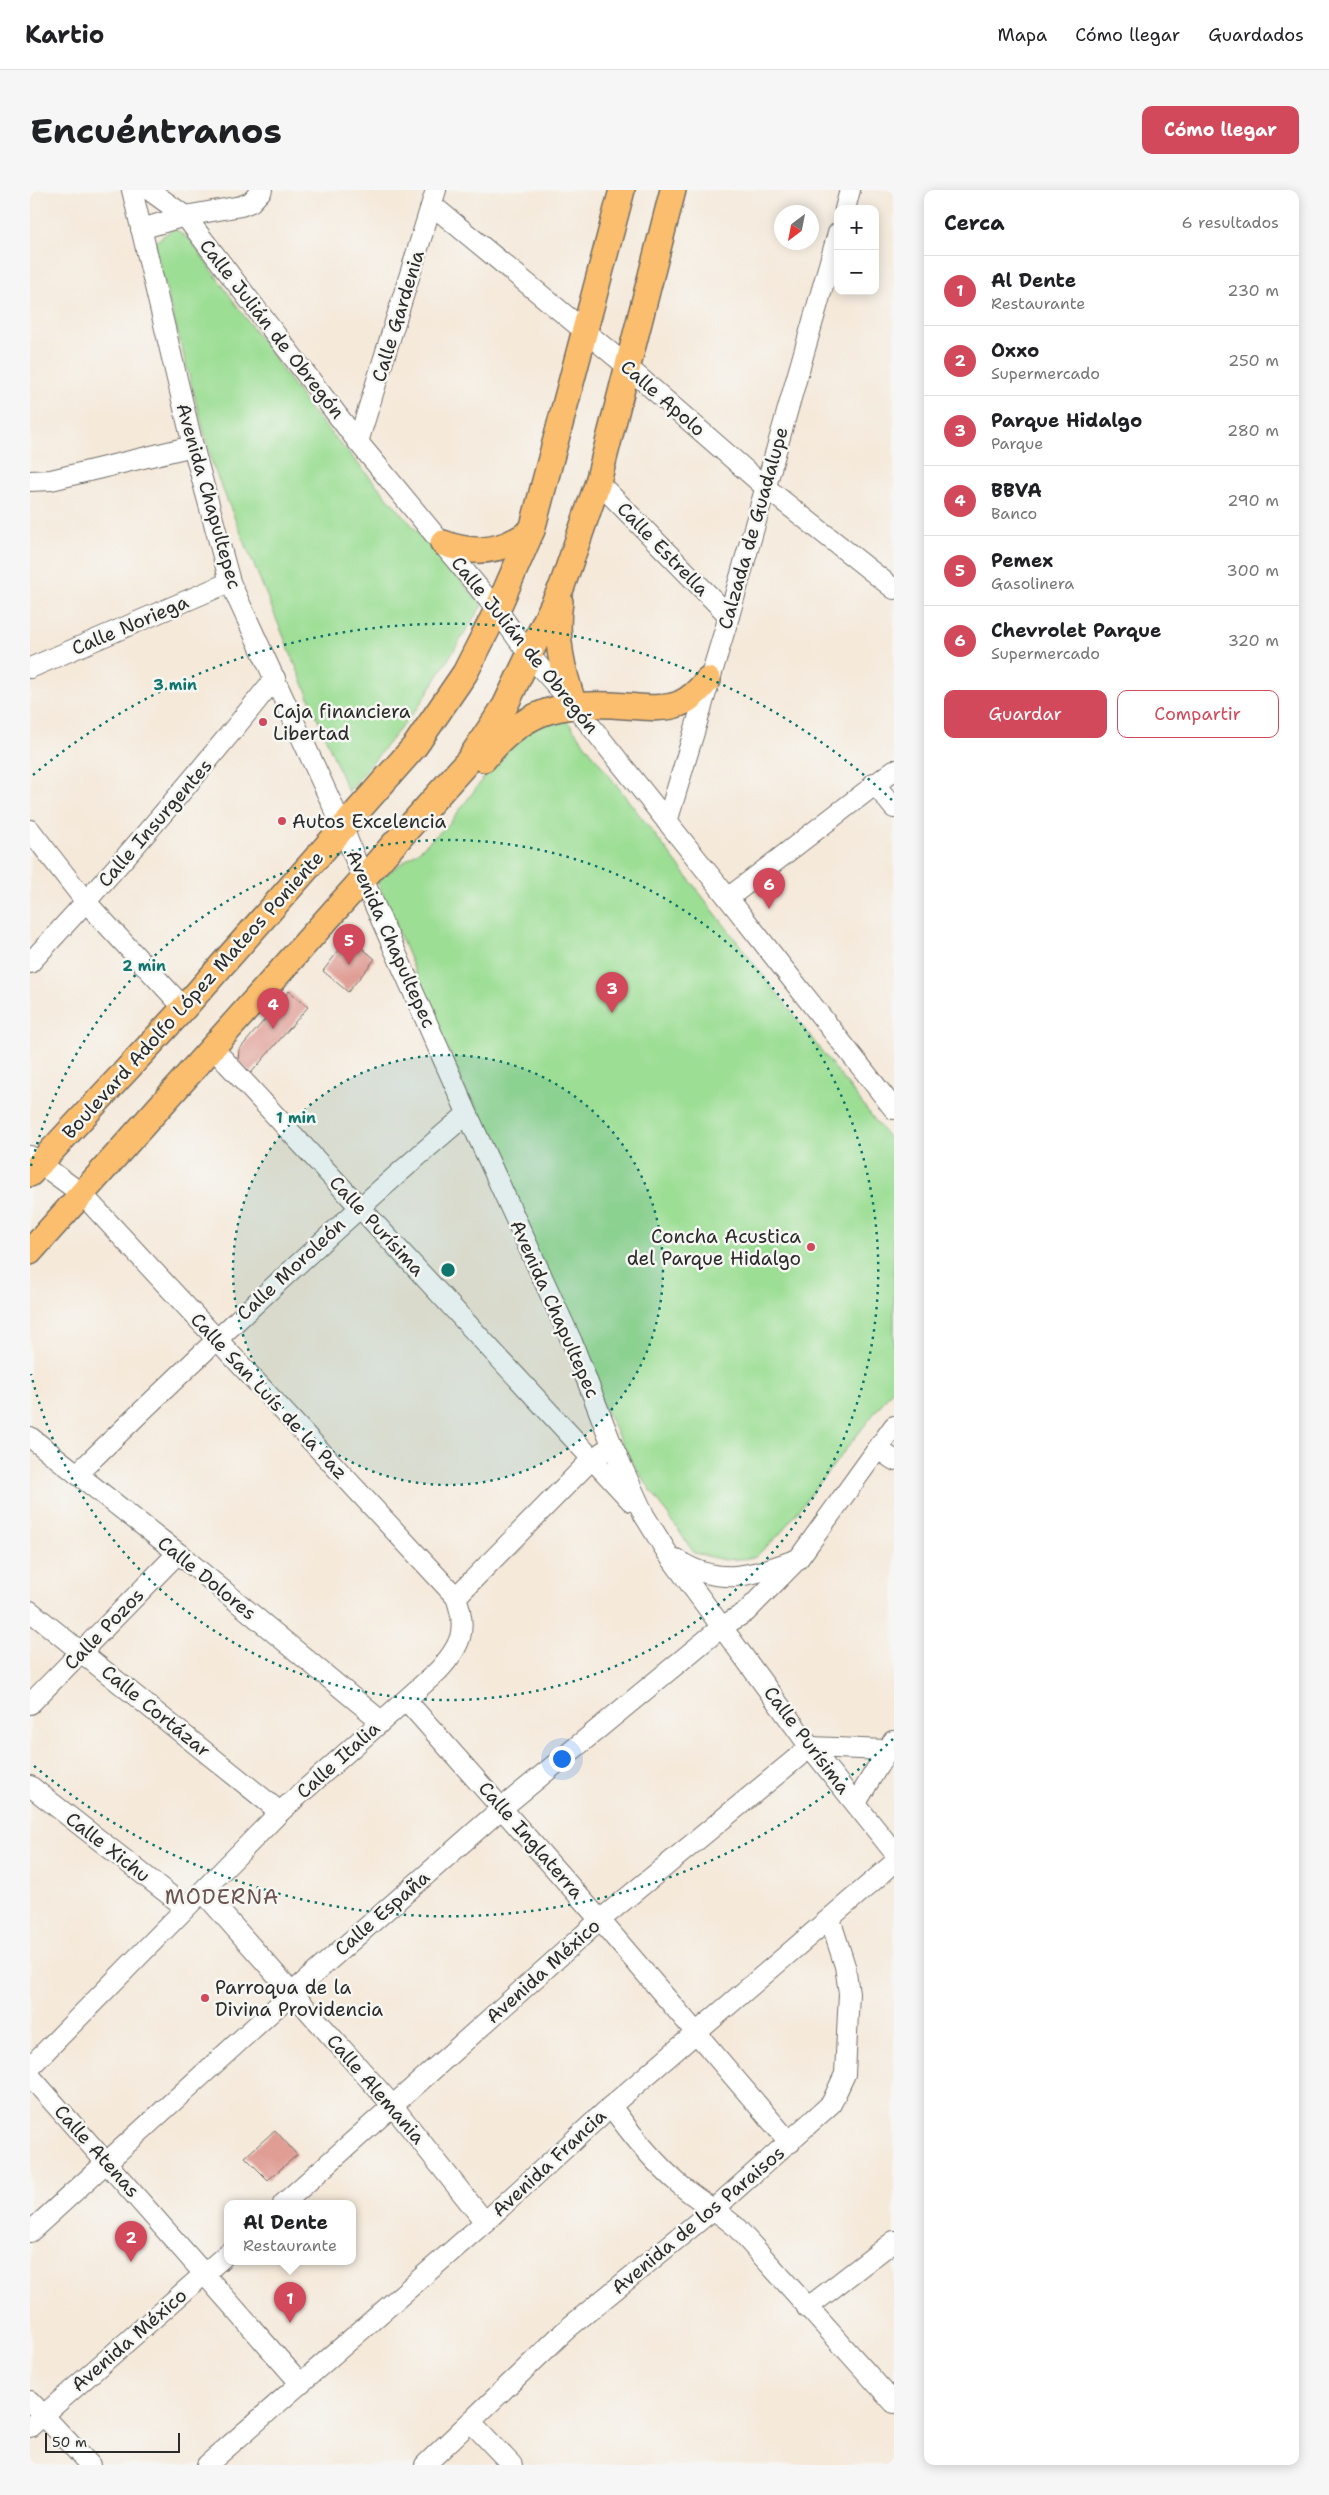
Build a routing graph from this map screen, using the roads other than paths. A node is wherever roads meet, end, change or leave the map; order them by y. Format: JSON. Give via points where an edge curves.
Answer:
{"nodes":[{"id":1,"x":132,"y":190,"type":"edge"},
{"id":2,"x":149,"y":190,"type":"edge"},
{"id":3,"x":262,"y":190,"type":"edge"},
{"id":4,"x":622,"y":190,"type":"edge"},
{"id":5,"x":673,"y":190,"type":"edge"},
{"id":6,"x":850,"y":190,"type":"edge"},
{"id":7,"x":434,"y":198,"type":"edge"},
{"id":8,"x":845,"y":205,"type":"edge"},
{"id":9,"x":185,"y":216,"type":"junction"},
{"id":10,"x":141,"y":230,"type":"junction"},
{"id":11,"x":834,"y":247,"type":"edge"},
{"id":12,"x":584,"y":331,"type":"junction"},
{"id":13,"x":627,"y":367,"type":"junction"},
{"id":14,"x":358,"y":442,"type":"junction"},
{"id":15,"x":193,"y":446,"type":"junction"},
{"id":16,"x":30,"y":481,"type":"edge"},
{"id":17,"x":598,"y":482,"type":"junction"},
{"id":18,"x":764,"y":486,"type":"junction"},
{"id":19,"x":532,"y":530,"type":"junction"},
{"id":20,"x":444,"y":543,"type":"junction"},
{"id":21,"x":230,"y":582,"type":"junction"},
{"id":22,"x":562,"y":586,"type":"junction"},
{"id":23,"x":894,"y":589,"type":"edge"},
{"id":24,"x":497,"y":610,"type":"junction"},
{"id":25,"x":729,"y":616,"type":"junction"},
{"id":26,"x":530,"y":656,"type":"junction"},
{"id":27,"x":30,"y":668,"type":"edge"},
{"id":28,"x":275,"y":678,"type":"junction"},
{"id":29,"x":708,"y":680,"type":"junction"},
{"id":30,"x":574,"y":706,"type":"junction"},
{"id":31,"x":894,"y":770,"type":"edge"},
{"id":32,"x":874,"y":783,"type":"junction"},
{"id":33,"x":894,"y":808,"type":"edge"},
{"id":34,"x":667,"y":822,"type":"junction"},
{"id":35,"x":343,"y":828,"type":"junction"},
{"id":36,"x":30,"y":830,"type":"edge"},
{"id":37,"x":366,"y":874,"type":"junction"},
{"id":38,"x":728,"y":898,"type":"junction"},
{"id":39,"x":86,"y":902,"type":"junction"},
{"id":40,"x":30,"y":963,"type":"edge"},
{"id":41,"x":184,"y":1008,"type":"junction"},
{"id":42,"x":212,"y":1047,"type":"junction"},
{"id":43,"x":894,"y":1109,"type":"edge"},
{"id":44,"x":467,"y":1114,"type":"junction"},
{"id":45,"x":33,"y":1165,"type":"edge"},
{"id":46,"x":82,"y":1194,"type":"junction"},
{"id":47,"x":359,"y":1207,"type":"junction"},
{"id":48,"x":30,"y":1252,"type":"edge"},
{"id":49,"x":216,"y":1338,"type":"junction"},
{"id":50,"x":894,"y":1426,"type":"edge"},
{"id":51,"x":30,"y":1437,"type":"edge"},
{"id":52,"x":612,"y":1445,"type":"junction"},
{"id":53,"x":886,"y":1455,"type":"edge"},
{"id":54,"x":592,"y":1459,"type":"junction"},
{"id":55,"x":77,"y":1474,"type":"junction"},
{"id":56,"x":644,"y":1516,"type":"junction"},
{"id":57,"x":178,"y":1553,"type":"junction"},
{"id":58,"x":668,"y":1554,"type":"junction"},
{"id":59,"x":800,"y":1558,"type":"junction"},
{"id":60,"x":456,"y":1597,"type":"junction"},
{"id":61,"x":30,"y":1611,"type":"edge"},
{"id":62,"x":723,"y":1626,"type":"junction"},
{"id":63,"x":83,"y":1652,"type":"junction"},
{"id":64,"x":406,"y":1700,"type":"junction"},
{"id":65,"x":30,"y":1704,"type":"edge"},
{"id":66,"x":381,"y":1721,"type":"junction"},
{"id":67,"x":890,"y":1744,"type":"edge"},
{"id":68,"x":810,"y":1747,"type":"junction"},
{"id":69,"x":30,"y":1786,"type":"edge"},
{"id":70,"x":856,"y":1803,"type":"junction"},
{"id":71,"x":502,"y":1808,"type":"junction"},
{"id":72,"x":280,"y":1812,"type":"junction"},
{"id":73,"x":894,"y":1852,"type":"edge"},
{"id":74,"x":894,"y":1863,"type":"edge"},
{"id":75,"x":203,"y":1892,"type":"junction"},
{"id":76,"x":185,"y":1907,"type":"junction"},
{"id":77,"x":830,"y":1919,"type":"junction"},
{"id":78,"x":600,"y":1920,"type":"junction"},
{"id":79,"x":292,"y":1993,"type":"junction"},
{"id":80,"x":697,"y":2032,"type":"junction"},
{"id":81,"x":30,"y":2067,"type":"edge"},
{"id":82,"x":30,"y":2076,"type":"edge"},
{"id":83,"x":392,"y":2105,"type":"junction"},
{"id":84,"x":611,"y":2106,"type":"junction"},
{"id":85,"x":790,"y":2143,"type":"junction"},
{"id":86,"x":108,"y":2163,"type":"junction"},
{"id":87,"x":287,"y":2200,"type":"edge"},
{"id":88,"x":715,"y":2208,"type":"junction"},
{"id":89,"x":485,"y":2222,"type":"junction"},
{"id":90,"x":30,"y":2232,"type":"edge"},
{"id":91,"x":894,"y":2241,"type":"edge"},
{"id":92,"x":224,"y":2256,"type":"edge"},
{"id":93,"x":205,"y":2272,"type":"junction"},
{"id":94,"x":808,"y":2308,"type":"junction"},
{"id":95,"x":301,"y":2384,"type":"junction"},
{"id":96,"x":894,"y":2403,"type":"edge"},
{"id":97,"x":34,"y":2414,"type":"edge"},
{"id":98,"x":471,"y":2422,"type":"junction"},
{"id":99,"x":90,"y":2465,"type":"edge"},
{"id":100,"x":208,"y":2465,"type":"edge"},
{"id":101,"x":425,"y":2465,"type":"edge"},
{"id":102,"x":512,"y":2465,"type":"edge"}],
"edges":[{"from":1,"to":10,"type":"street","name":"Avenida Chapultepec"},
{"from":2,"to":9,"type":"street","name":"Calle Julián de Obregón"},
{"from":3,"to":9,"type":"street","via":[[251,202],[241,206]]},
{"from":4,"to":12,"type":"main road","name":"Boulevard Adolfo López Mateos Poniente"},
{"from":5,"to":13,"type":"main road"},
{"from":6,"to":8,"type":"street"},
{"from":7,"to":12,"type":"street","name":"Calle Apolo"},
{"from":7,"to":14,"type":"street","name":"Calle Gardenia"},
{"from":9,"to":10,"type":"street"},
{"from":9,"to":14,"type":"street","name":"Calle Julián de Obregón"},
{"from":10,"to":15,"type":"street","name":"Avenida Chapultepec"},
{"from":11,"to":18,"type":"street","name":"Calzada de Guadalupe"},
{"from":12,"to":13,"type":"street","name":"Calle Apolo"},
{"from":12,"to":19,"type":"main road","name":"Boulevard Adolfo López Mateos Poniente"},
{"from":13,"to":17,"type":"main road"},
{"from":13,"to":18,"type":"street","name":"Calle Apolo"},
{"from":14,"to":20,"type":"street","name":"Calle Julián de Obregón"},
{"from":15,"to":16,"type":"street","via":[[51,480]]},
{"from":15,"to":21,"type":"street","name":"Avenida Chapultepec"},
{"from":17,"to":22,"type":"main road"},
{"from":17,"to":25,"type":"street","name":"Calle Estrella"},
{"from":18,"to":23,"type":"street","name":"Calle Apolo"},
{"from":18,"to":25,"type":"street","name":"Calzada de Guadalupe"},
{"from":19,"to":20,"type":"main road","via":[[510,545],[490,550],[470,551]]},
{"from":19,"to":24,"type":"main road","name":"Boulevard Adolfo López Mateos Poniente"},
{"from":20,"to":24,"type":"street","name":"Calle Julián de Obregón"},
{"from":21,"to":27,"type":"street","name":"Calle Noriega"},
{"from":21,"to":28,"type":"street","name":"Avenida Chapultepec"},
{"from":22,"to":26,"type":"main road"},
{"from":22,"to":30,"type":"main road","via":[[558,634],[560,658]]},
{"from":24,"to":26,"type":"street","name":"Calle Julián de Obregón"},
{"from":24,"to":35,"type":"main road","name":"Boulevard Adolfo López Mateos Poniente","via":[[465,673],[420,739]]},
{"from":25,"to":29,"type":"street","name":"Calzada de Guadalupe"},
{"from":26,"to":30,"type":"street","name":"Calle Julián de Obregón"},
{"from":26,"to":37,"type":"main road","via":[[505,706],[469,760]]},
{"from":28,"to":35,"type":"street","name":"Avenida Chapultepec"},
{"from":28,"to":39,"type":"street","name":"Calle Insurgentes"},
{"from":29,"to":30,"type":"main road","via":[[691,698],[670,707],[595,703]]},
{"from":29,"to":34,"type":"street","name":"Calzada de Guadalupe"},
{"from":30,"to":34,"type":"street","name":"Calle Julián de Obregón"},
{"from":30,"to":37,"type":"main road","via":[[560,706],[542,712],[515,727],[494,747],[410,847]]},
{"from":31,"to":32,"type":"street"},
{"from":32,"to":33,"type":"street"},
{"from":32,"to":38,"type":"street"},
{"from":34,"to":38,"type":"street","name":"Calle Julián de Obregón"},
{"from":35,"to":37,"type":"street","name":"Avenida Chapultepec"},
{"from":35,"to":41,"type":"main road","name":"Boulevard Adolfo López Mateos Poniente"},
{"from":36,"to":39,"type":"street"},
{"from":37,"to":42,"type":"main road"},
{"from":37,"to":44,"type":"street","name":"Avenida Chapultepec"},
{"from":38,"to":43,"type":"street","name":"Calle Julián de Obregón"},
{"from":39,"to":40,"type":"street","name":"Calle Insurgentes"},
{"from":39,"to":41,"type":"street"},
{"from":41,"to":45,"type":"main road","name":"Boulevard Adolfo López Mateos Poniente"},
{"from":42,"to":46,"type":"main road"},
{"from":42,"to":47,"type":"street","name":"Calle Purísima"},
{"from":44,"to":47,"type":"street","name":"Calle Moroleón"},
{"from":44,"to":52,"type":"street","name":"Avenida Chapultepec","via":[[572,1342]]},
{"from":45,"to":46,"type":"street","name":"Calle San Luís de la Paz"},
{"from":46,"to":48,"type":"main road"},
{"from":46,"to":49,"type":"street","name":"Calle San Luís de la Paz"},
{"from":47,"to":49,"type":"street","name":"Calle Moroleón"},
{"from":47,"to":54,"type":"street","name":"Calle Purísima"},
{"from":49,"to":55,"type":"street","name":"Calle Moroleón"},
{"from":49,"to":60,"type":"street","name":"Calle San Luís de la Paz"},
{"from":50,"to":53,"type":"street","name":"Calle España"},
{"from":51,"to":55,"type":"street","name":"Calle Dolores"},
{"from":52,"to":54,"type":"street"},
{"from":52,"to":56,"type":"street","name":"Avenida Chapultepec"},
{"from":53,"to":59,"type":"street","name":"Calle España"},
{"from":54,"to":56,"type":"street","name":"Calle Purísima"},
{"from":54,"to":60,"type":"street"},
{"from":55,"to":57,"type":"street","name":"Calle Dolores"},
{"from":56,"to":58,"type":"street","name":"Avenida Chapultepec"},
{"from":57,"to":63,"type":"street","name":"Calle Pozos"},
{"from":57,"to":66,"type":"street","name":"Calle Dolores"},
{"from":58,"to":59,"type":"street","via":[[696,1571],[724,1577],[743,1576]]},
{"from":58,"to":62,"type":"street","name":"Avenida Chapultepec"},
{"from":59,"to":62,"type":"street","name":"Calle España","via":[[746,1612]]},
{"from":60,"to":64,"type":"street","name":"Calle Italia","via":[[463,1622],[460,1640],[445,1664]]},
{"from":61,"to":63,"type":"street","name":"Calle Cortázar"},
{"from":62,"to":68,"type":"street","name":"Calle Purísima"},
{"from":62,"to":71,"type":"street","name":"Calle España"},
{"from":63,"to":65,"type":"street","name":"Calle Pozos"},
{"from":63,"to":72,"type":"street","name":"Calle Cortázar"},
{"from":64,"to":66,"type":"street","name":"Calle Italia"},
{"from":64,"to":71,"type":"street","name":"Calle Inglaterra"},
{"from":66,"to":72,"type":"street","name":"Calle Italia"},
{"from":67,"to":68,"type":"street"},
{"from":67,"to":70,"type":"street"},
{"from":68,"to":70,"type":"street","name":"Calle Purísima"},
{"from":68,"to":78,"type":"street","name":"Avenida México"},
{"from":69,"to":76,"type":"street","name":"Calle Xichu"},
{"from":70,"to":73,"type":"street","name":"Calle Purísima"},
{"from":71,"to":78,"type":"street","name":"Calle Inglaterra"},
{"from":71,"to":79,"type":"street","name":"Calle España"},
{"from":72,"to":75,"type":"street","name":"Calle Italia"},
{"from":74,"to":77,"type":"street","name":"Avenida Francia"},
{"from":75,"to":76,"type":"street","name":"Calle Italia"},
{"from":75,"to":79,"type":"street","name":"Calle Alemania"},
{"from":76,"to":81,"type":"street","name":"Calle Italia"},
{"from":77,"to":80,"type":"street","name":"Avenida Francia"},
{"from":77,"to":85,"type":"street","name":"Avenida de los Paraisos","via":[[845,1966],[849,1993],[845,2074],[831,2104]]},
{"from":78,"to":80,"type":"street","name":"Calle Inglaterra"},
{"from":78,"to":83,"type":"street","name":"Avenida México"},
{"from":79,"to":83,"type":"street","name":"Calle Alemania"},
{"from":79,"to":86,"type":"street","name":"Calle España"},
{"from":80,"to":84,"type":"street","name":"Avenida Francia"},
{"from":80,"to":85,"type":"street","name":"Calle Inglaterra"},
{"from":82,"to":86,"type":"street","name":"Calle Atenas"},
{"from":83,"to":87,"type":"street","name":"Avenida México"},
{"from":83,"to":89,"type":"street","name":"Calle Alemania"},
{"from":84,"to":88,"type":"street","via":[[658,2164],[698,2199]]},
{"from":84,"to":89,"type":"street","name":"Avenida Francia"},
{"from":85,"to":88,"type":"street","name":"Avenida de los Paraisos"},
{"from":86,"to":90,"type":"street","name":"Calle España"},
{"from":86,"to":93,"type":"street","name":"Calle Atenas"},
{"from":88,"to":94,"type":"street"},
{"from":88,"to":98,"type":"street","name":"Avenida de los Paraisos","via":[[568,2329]]},
{"from":89,"to":95,"type":"street","name":"Avenida Francia"},
{"from":91,"to":94,"type":"street"},
{"from":92,"to":93,"type":"street","name":"Avenida México"},
{"from":93,"to":95,"type":"street","name":"Calle Atenas"},
{"from":93,"to":97,"type":"street","name":"Avenida México"},
{"from":94,"to":96,"type":"street"},
{"from":95,"to":100,"type":"street","name":"Avenida Francia"},
{"from":97,"to":99,"type":"street"},
{"from":98,"to":101,"type":"street","name":"Avenida de los Paraisos"},
{"from":98,"to":102,"type":"street"}]}
